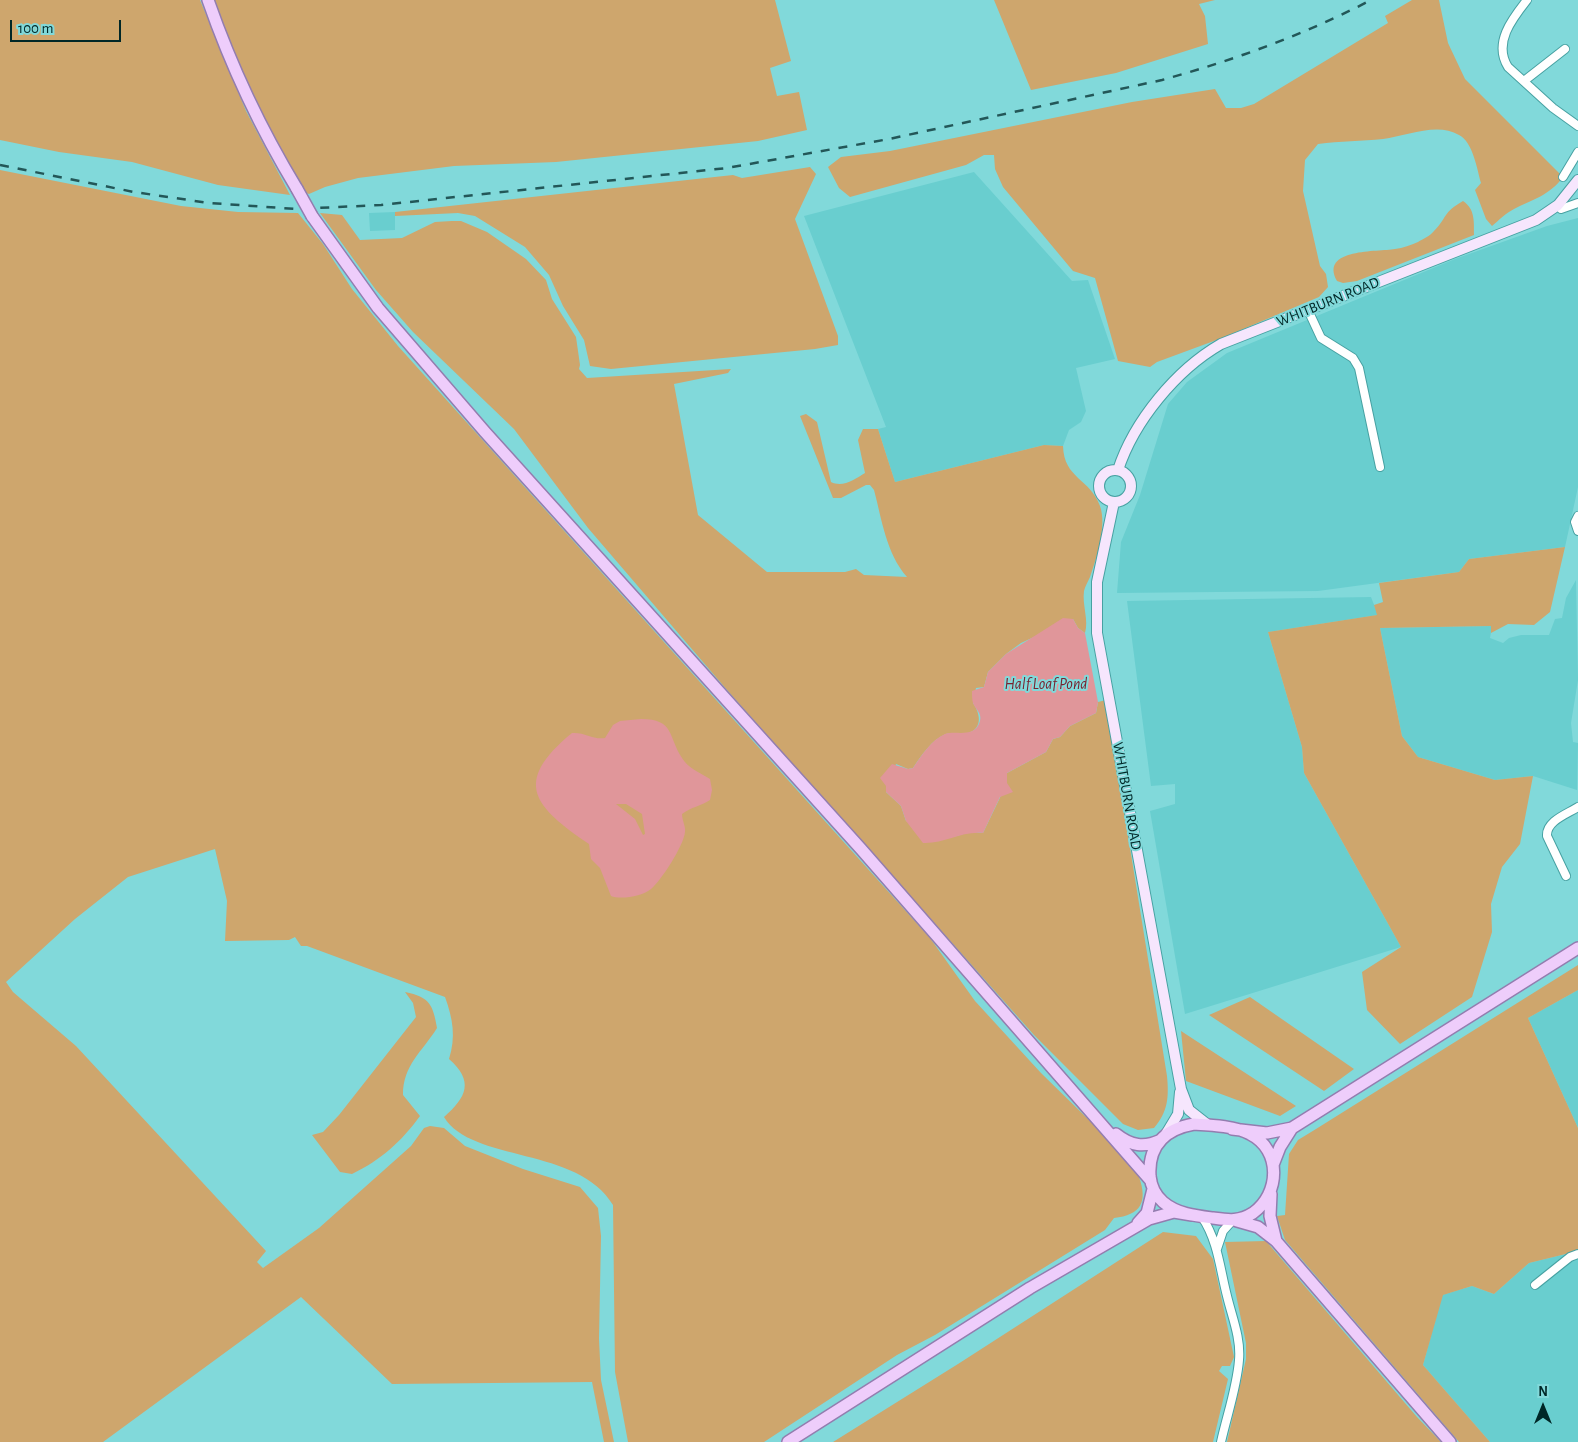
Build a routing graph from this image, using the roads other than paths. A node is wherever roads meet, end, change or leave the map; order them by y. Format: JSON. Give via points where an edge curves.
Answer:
{"nodes":[{"id":1,"x":208,"y":0,"type":"edge"},
{"id":2,"x":1527,"y":0,"type":"edge"},
{"id":3,"x":1565,"y":49,"type":"dead end"},
{"id":4,"x":1524,"y":81,"type":"junction"},
{"id":5,"x":1578,"y":126,"type":"edge"},
{"id":6,"x":1578,"y":152,"type":"edge"},
{"id":7,"x":1563,"y":177,"type":"dead end"},
{"id":8,"x":1578,"y":180,"type":"edge"},
{"id":9,"x":1578,"y":203,"type":"edge"},
{"id":10,"x":1558,"y":205,"type":"junction"},
{"id":11,"x":1308,"y":310,"type":"junction"},
{"id":12,"x":1380,"y":467,"type":"dead end"},
{"id":13,"x":1118,"y":470,"type":"junction"},
{"id":14,"x":1114,"y":502,"type":"junction"},
{"id":15,"x":1578,"y":516,"type":"edge"},
{"id":16,"x":1578,"y":531,"type":"edge"},
{"id":17,"x":1578,"y":806,"type":"edge"},
{"id":18,"x":1566,"y":876,"type":"dead end"},
{"id":19,"x":1578,"y":948,"type":"edge"},
{"id":20,"x":1181,"y":1089,"type":"junction"},
{"id":21,"x":1102,"y":1122,"type":"junction"},
{"id":22,"x":1208,"y":1125,"type":"junction"},
{"id":23,"x":1292,"y":1128,"type":"junction"},
{"id":24,"x":1232,"y":1129,"type":"junction"},
{"id":25,"x":1162,"y":1139,"type":"junction"},
{"id":26,"x":1273,"y":1165,"type":"junction"},
{"id":27,"x":1152,"y":1185,"type":"junction"},
{"id":28,"x":1273,"y":1185,"type":"junction"},
{"id":29,"x":1197,"y":1216,"type":"junction"},
{"id":30,"x":1235,"y":1221,"type":"junction"},
{"id":31,"x":1134,"y":1228,"type":"junction"},
{"id":32,"x":1276,"y":1241,"type":"junction"},
{"id":33,"x":1217,"y":1249,"type":"junction"},
{"id":34,"x":1578,"y":1254,"type":"edge"},
{"id":35,"x":1535,"y":1286,"type":"dead end"},
{"id":36,"x":788,"y":1442,"type":"edge"},
{"id":37,"x":1221,"y":1442,"type":"edge"},
{"id":38,"x":1450,"y":1442,"type":"edge"}],
"edges":[{"from":1,"to":21,"type":"main road","bridge":true,"via":[[236,76],[272,148],[312,216],[378,308]]},
{"from":2,"to":4,"type":"street","via":[[1505,34],[1502,50],[1508,67]]},
{"from":3,"to":4,"type":"street"},
{"from":4,"to":5,"type":"street"},
{"from":6,"to":7,"type":"street"},
{"from":8,"to":10,"type":"main road","name":"WHITBURN ROAD"},
{"from":9,"to":10,"type":"street","via":[[1561,209]]},
{"from":10,"to":11,"type":"main road","name":"WHITBURN ROAD","via":[[1536,220]]},
{"from":11,"to":12,"type":"street","via":[[1321,338],[1353,358],[1359,368]]},
{"from":11,"to":13,"type":"main road","name":"WHITBURN ROAD","via":[[1221,344],[1191,363],[1134,434]]},
{"from":13,"to":14,"type":"main road","via":[[1128,477],[1131,486],[1126,498]]},
{"from":13,"to":14,"type":"main road","via":[[1105,473],[1099,482],[1100,493]]},
{"from":14,"to":20,"type":"main road","name":"WHITBURN ROAD","via":[[1097,582],[1097,633]]},
{"from":15,"to":16,"type":"street","via":[[1575,522]]},
{"from":17,"to":18,"type":"street","via":[[1553,822],[1547,831]]},
{"from":19,"to":23,"type":"main road"},
{"from":20,"to":22,"type":"main road","name":"WHITBURN ROAD","via":[[1189,1110]]},
{"from":20,"to":25,"type":"main road","name":"WHITBURN ROAD","via":[[1178,1114]]},
{"from":21,"to":25,"type":"main road","via":[[1132,1144],[1148,1146]]},
{"from":21,"to":27,"type":"main road"},
{"from":22,"to":24,"type":"main road"},
{"from":22,"to":25,"type":"main road","via":[[1178,1127]]},
{"from":23,"to":24,"type":"main road","via":[[1267,1133]]},
{"from":23,"to":26,"type":"main road"},
{"from":24,"to":26,"type":"main road","via":[[1250,1133],[1262,1143]]},
{"from":25,"to":27,"type":"main road","via":[[1151,1156]]},
{"from":26,"to":28,"type":"main road"},
{"from":27,"to":29,"type":"main road","via":[[1164,1203]]},
{"from":27,"to":31,"type":"main road","via":[[1147,1213]]},
{"from":28,"to":30,"type":"main road","via":[[1261,1206]]},
{"from":28,"to":32,"type":"main road","via":[[1270,1210]]},
{"from":29,"to":30,"type":"main road"},
{"from":29,"to":31,"type":"main road","via":[[1174,1212],[1149,1219]]},
{"from":29,"to":33,"type":"street","via":[[1210,1230]]},
{"from":30,"to":32,"type":"main road","via":[[1258,1226]]},
{"from":30,"to":33,"type":"street","via":[[1223,1231]]},
{"from":31,"to":36,"type":"main road","via":[[1030,1288]]},
{"from":32,"to":38,"type":"main road"},
{"from":33,"to":37,"type":"street","via":[[1238,1339],[1239,1359]]},
{"from":34,"to":35,"type":"street"}]}
